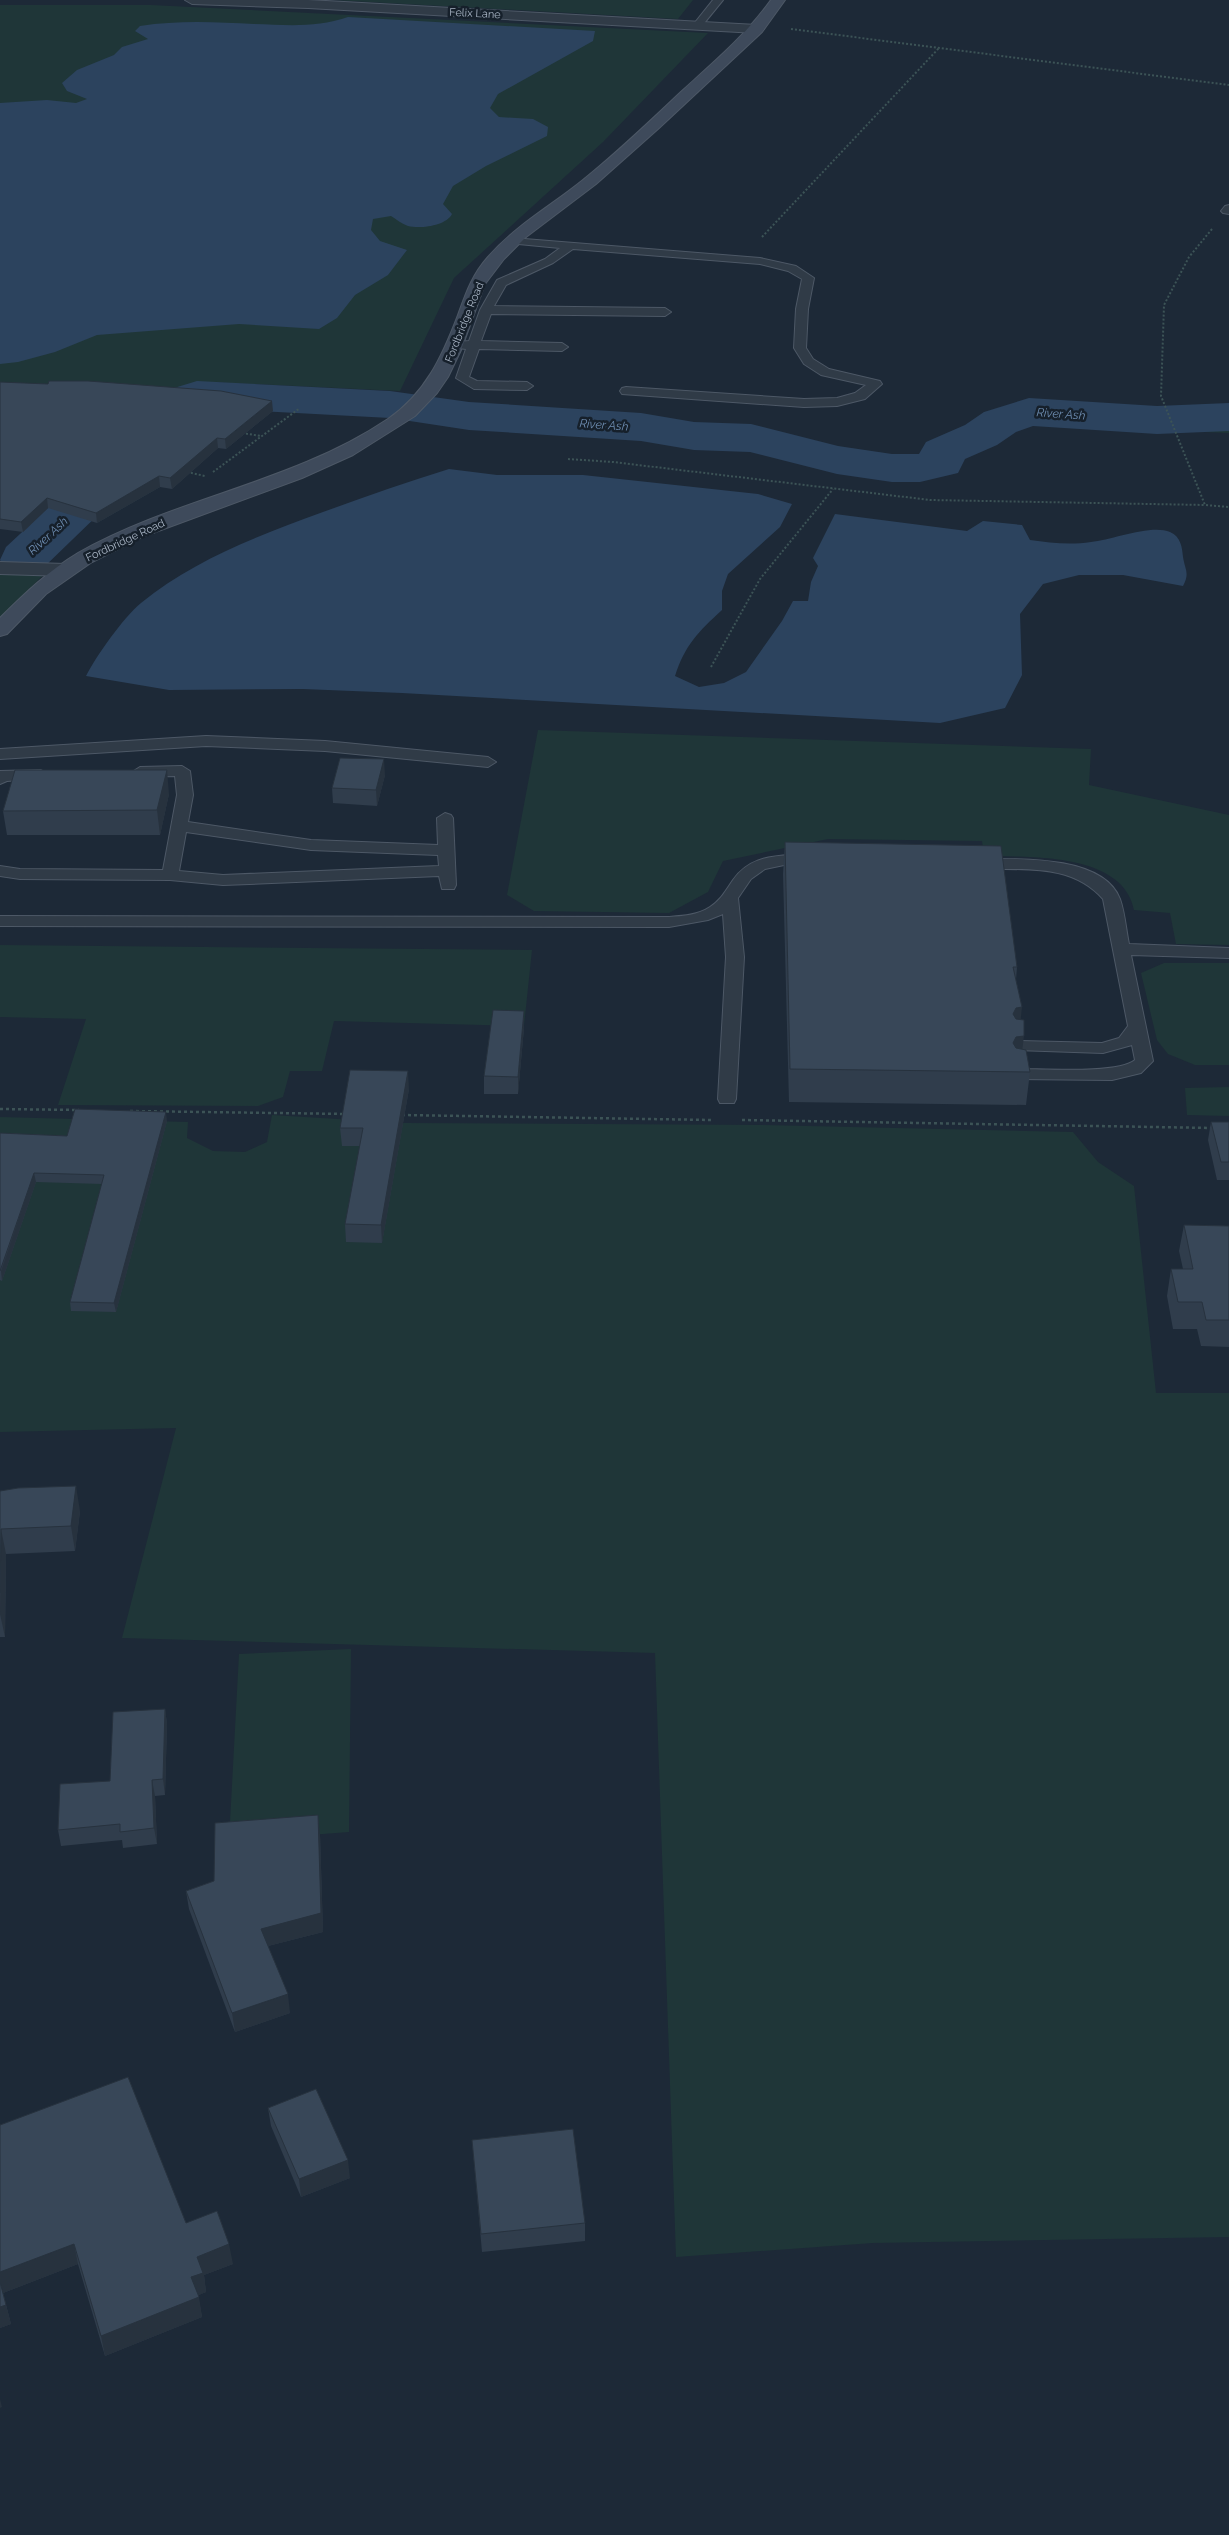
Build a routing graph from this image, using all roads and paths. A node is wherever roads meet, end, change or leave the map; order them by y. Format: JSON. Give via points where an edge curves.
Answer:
{"nodes":[{"id":1,"x":192,"y":0,"type":"edge"},
{"id":2,"x":718,"y":0,"type":"edge"},
{"id":3,"x":778,"y":0,"type":"edge"},
{"id":4,"x":698,"y":25,"type":"junction"},
{"id":5,"x":758,"y":27,"type":"junction"},
{"id":6,"x":940,"y":47,"type":"junction"},
{"id":7,"x":1229,"y":84,"type":"edge"},
{"id":8,"x":1228,"y":210,"type":"edge"},
{"id":9,"x":512,"y":241,"type":"junction"},
{"id":10,"x":569,"y":247,"type":"junction"},
{"id":11,"x":741,"y":259,"type":"junction"},
{"id":12,"x":486,"y":310,"type":"junction"},
{"id":13,"x":665,"y":312,"type":"dead end"},
{"id":14,"x":455,"y":345,"type":"junction"},
{"id":15,"x":474,"y":346,"type":"junction"},
{"id":16,"x":562,"y":347,"type":"dead end"},
{"id":17,"x":527,"y":386,"type":"dead end"},
{"id":18,"x":626,"y":391,"type":"dead end"},
{"id":19,"x":300,"y":408,"type":"dead end"},
{"id":20,"x":233,"y":431,"type":"edge"},
{"id":21,"x":262,"y":436,"type":"junction"},
{"id":22,"x":568,"y":459,"type":"dead end"},
{"id":23,"x":181,"y":471,"type":"edge"},
{"id":24,"x":833,"y":488,"type":"junction"},
{"id":25,"x":1205,"y":505,"type":"junction"},
{"id":26,"x":1229,"y":507,"type":"edge"},
{"id":27,"x":0,"y":568,"type":"edge"},
{"id":28,"x":66,"y":570,"type":"junction"},
{"id":29,"x":0,"y":630,"type":"edge"},
{"id":30,"x":711,"y":667,"type":"dead end"},
{"id":31,"x":0,"y":754,"type":"edge"},
{"id":32,"x":488,"y":762,"type":"dead end"},
{"id":33,"x":125,"y":773,"type":"edge"},
{"id":34,"x":58,"y":774,"type":"edge"},
{"id":35,"x":0,"y":779,"type":"edge"},
{"id":36,"x":445,"y":818,"type":"dead end"},
{"id":37,"x":179,"y":826,"type":"junction"},
{"id":38,"x":447,"y":850,"type":"junction"},
{"id":39,"x":827,"y":861,"type":"edge"},
{"id":40,"x":957,"y":864,"type":"edge"},
{"id":41,"x":0,"y":871,"type":"edge"},
{"id":42,"x":170,"y":875,"type":"junction"},
{"id":43,"x":730,"y":898,"type":"junction"},
{"id":44,"x":0,"y":920,"type":"edge"},
{"id":45,"x":1122,"y":949,"type":"junction"},
{"id":46,"x":1229,"y":953,"type":"edge"},
{"id":47,"x":1137,"y":1027,"type":"junction"},
{"id":48,"x":1020,"y":1046,"type":"edge"},
{"id":49,"x":1020,"y":1075,"type":"edge"},
{"id":50,"x":727,"y":1099,"type":"dead end"},
{"id":51,"x":0,"y":1109,"type":"edge"},
{"id":52,"x":89,"y":1110,"type":"edge"},
{"id":53,"x":128,"y":1111,"type":"edge"},
{"id":54,"x":356,"y":1114,"type":"edge"},
{"id":55,"x":395,"y":1115,"type":"edge"},
{"id":56,"x":719,"y":1120,"type":"dead end"},
{"id":57,"x":736,"y":1120,"type":"dead end"},
{"id":58,"x":1219,"y":1128,"type":"edge"}],
"edges":[{"from":1,"to":4,"type":"street","name":"Felix Lane"},
{"from":2,"to":4,"type":"lane"},
{"from":3,"to":5,"type":"street","name":"Fordbridge Road"},
{"from":4,"to":5,"type":"street","name":"Felix Lane"},
{"from":5,"to":6,"type":"path"},
{"from":5,"to":9,"type":"street","name":"Fordbridge Road","via":[[590,182]]},
{"from":6,"to":7,"type":"path"},
{"from":6,"to":11,"type":"path"},
{"from":8,"to":25,"type":"path","via":[[1189,257],[1164,305],[1161,396]]},
{"from":9,"to":10,"type":"lane"},
{"from":9,"to":14,"type":"street","name":"Fordbridge Road","via":[[479,281]]},
{"from":10,"to":11,"type":"lane"},
{"from":10,"to":12,"type":"lane","via":[[549,261],[501,283]]},
{"from":11,"to":18,"type":"lane","via":[[792,268],[808,278],[802,309],[800,348],[804,355],[825,372],[876,384],[860,396],[837,402],[804,403]]},
{"from":12,"to":13,"type":"lane"},
{"from":12,"to":15,"type":"lane"},
{"from":14,"to":15,"type":"lane"},
{"from":14,"to":28,"type":"street","name":"Fordbridge Road","via":[[449,363],[423,398],[396,422],[357,447],[166,520]]},
{"from":15,"to":16,"type":"lane"},
{"from":15,"to":17,"type":"lane","via":[[462,378],[474,385]]},
{"from":19,"to":21,"type":"path"},
{"from":20,"to":21,"type":"path"},
{"from":21,"to":23,"type":"path","via":[[208,476]]},
{"from":22,"to":24,"type":"path"},
{"from":24,"to":25,"type":"path","via":[[930,500]]},
{"from":24,"to":30,"type":"path","via":[[760,579]]},
{"from":25,"to":26,"type":"path"},
{"from":27,"to":28,"type":"street"},
{"from":28,"to":29,"type":"street","name":"Fordbridge Road","via":[[24,602]]},
{"from":31,"to":32,"type":"lane","via":[[206,741],[325,746]]},
{"from":33,"to":37,"type":"lane","via":[[182,771],[185,795]]},
{"from":34,"to":35,"type":"lane","via":[[1,776]]},
{"from":36,"to":38,"type":"lane"},
{"from":37,"to":38,"type":"lane","via":[[311,845]]},
{"from":37,"to":42,"type":"lane"},
{"from":38,"to":42,"type":"lane","via":[[448,878],[223,880]]},
{"from":39,"to":43,"type":"lane","via":[[775,861],[758,865],[745,874]]},
{"from":40,"to":45,"type":"lane","via":[[1046,865],[1089,876],[1103,886],[1111,898]]},
{"from":41,"to":42,"type":"lane","via":[[20,874]]},
{"from":43,"to":44,"type":"lane","via":[[706,916],[668,922]]},
{"from":43,"to":50,"type":"lane","via":[[735,957]]},
{"from":45,"to":46,"type":"lane"},
{"from":45,"to":47,"type":"lane"},
{"from":47,"to":48,"type":"lane","via":[[1125,1042],[1103,1048]]},
{"from":47,"to":49,"type":"lane","via":[[1144,1061],[1135,1069],[1112,1074]]},
{"from":51,"to":52,"type":"path"},
{"from":53,"to":54,"type":"path"},
{"from":55,"to":56,"type":"path"},
{"from":57,"to":58,"type":"path"}]}
